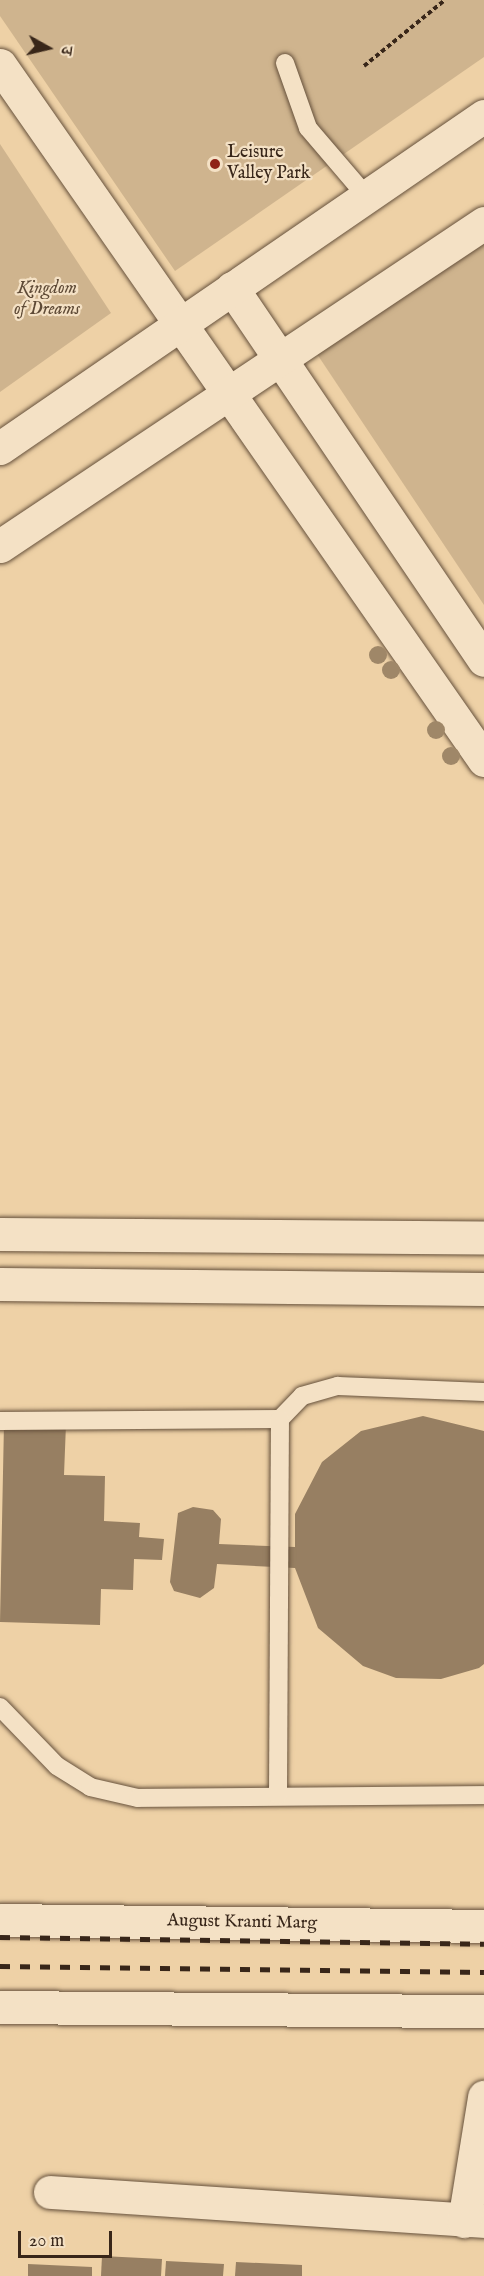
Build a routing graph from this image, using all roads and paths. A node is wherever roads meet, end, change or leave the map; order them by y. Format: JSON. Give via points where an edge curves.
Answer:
{"nodes":[{"id":1,"x":445,"y":0,"type":"edge"},
{"id":2,"x":285,"y":63,"type":"dead end"},
{"id":3,"x":0,"y":66,"type":"edge"},
{"id":4,"x":364,"y":66,"type":"dead end"},
{"id":5,"x":484,"y":116,"type":"edge"},
{"id":6,"x":366,"y":196,"type":"junction"},
{"id":7,"x":484,"y":223,"type":"edge"},
{"id":8,"x":232,"y":288,"type":"junction"},
{"id":9,"x":179,"y":324,"type":"junction"},
{"id":10,"x":280,"y":363,"type":"junction"},
{"id":11,"x":228,"y":397,"type":"junction"},
{"id":12,"x":0,"y":448,"type":"edge"},
{"id":13,"x":0,"y":546,"type":"edge"},
{"id":14,"x":484,"y":660,"type":"edge"},
{"id":15,"x":484,"y":760,"type":"edge"},
{"id":16,"x":0,"y":1234,"type":"edge"},
{"id":17,"x":484,"y":1237,"type":"edge"},
{"id":18,"x":0,"y":1284,"type":"edge"},
{"id":19,"x":484,"y":1289,"type":"edge"},
{"id":20,"x":484,"y":1392,"type":"edge"},
{"id":21,"x":280,"y":1419,"type":"junction"},
{"id":22,"x":0,"y":1421,"type":"edge"},
{"id":23,"x":0,"y":1707,"type":"edge"},
{"id":24,"x":278,"y":1795,"type":"junction"},
{"id":25,"x":484,"y":1795,"type":"edge"},
{"id":26,"x":0,"y":1920,"type":"edge"},
{"id":27,"x":484,"y":1926,"type":"edge"},
{"id":28,"x":0,"y":2007,"type":"edge"},
{"id":29,"x":484,"y":2011,"type":"edge"},
{"id":30,"x":484,"y":2097,"type":"edge"},
{"id":31,"x":50,"y":2192,"type":"dead end"},
{"id":32,"x":474,"y":2221,"type":"edge"}],
"edges":[{"from":1,"to":4,"type":"path"},
{"from":2,"to":6,"type":"lane","via":[[309,128]]},
{"from":3,"to":9,"type":"street"},
{"from":5,"to":6,"type":"street"},
{"from":6,"to":8,"type":"street"},
{"from":7,"to":10,"type":"street"},
{"from":8,"to":9,"type":"street"},
{"from":8,"to":10,"type":"street"},
{"from":9,"to":11,"type":"street"},
{"from":9,"to":12,"type":"street"},
{"from":10,"to":11,"type":"street"},
{"from":10,"to":14,"type":"street"},
{"from":11,"to":13,"type":"street"},
{"from":11,"to":15,"type":"street"},
{"from":16,"to":17,"type":"street"},
{"from":18,"to":19,"type":"street"},
{"from":20,"to":21,"type":"lane","via":[[339,1386],[302,1396]]},
{"from":21,"to":22,"type":"lane"},
{"from":21,"to":24,"type":"lane"},
{"from":23,"to":24,"type":"lane","via":[[57,1766],[90,1787],[138,1798]]},
{"from":24,"to":25,"type":"lane"},
{"from":26,"to":27,"type":"street","name":"August Kranti Marg"},
{"from":28,"to":29,"type":"street"},
{"from":30,"to":32,"type":"street"},
{"from":31,"to":32,"type":"street"}]}
